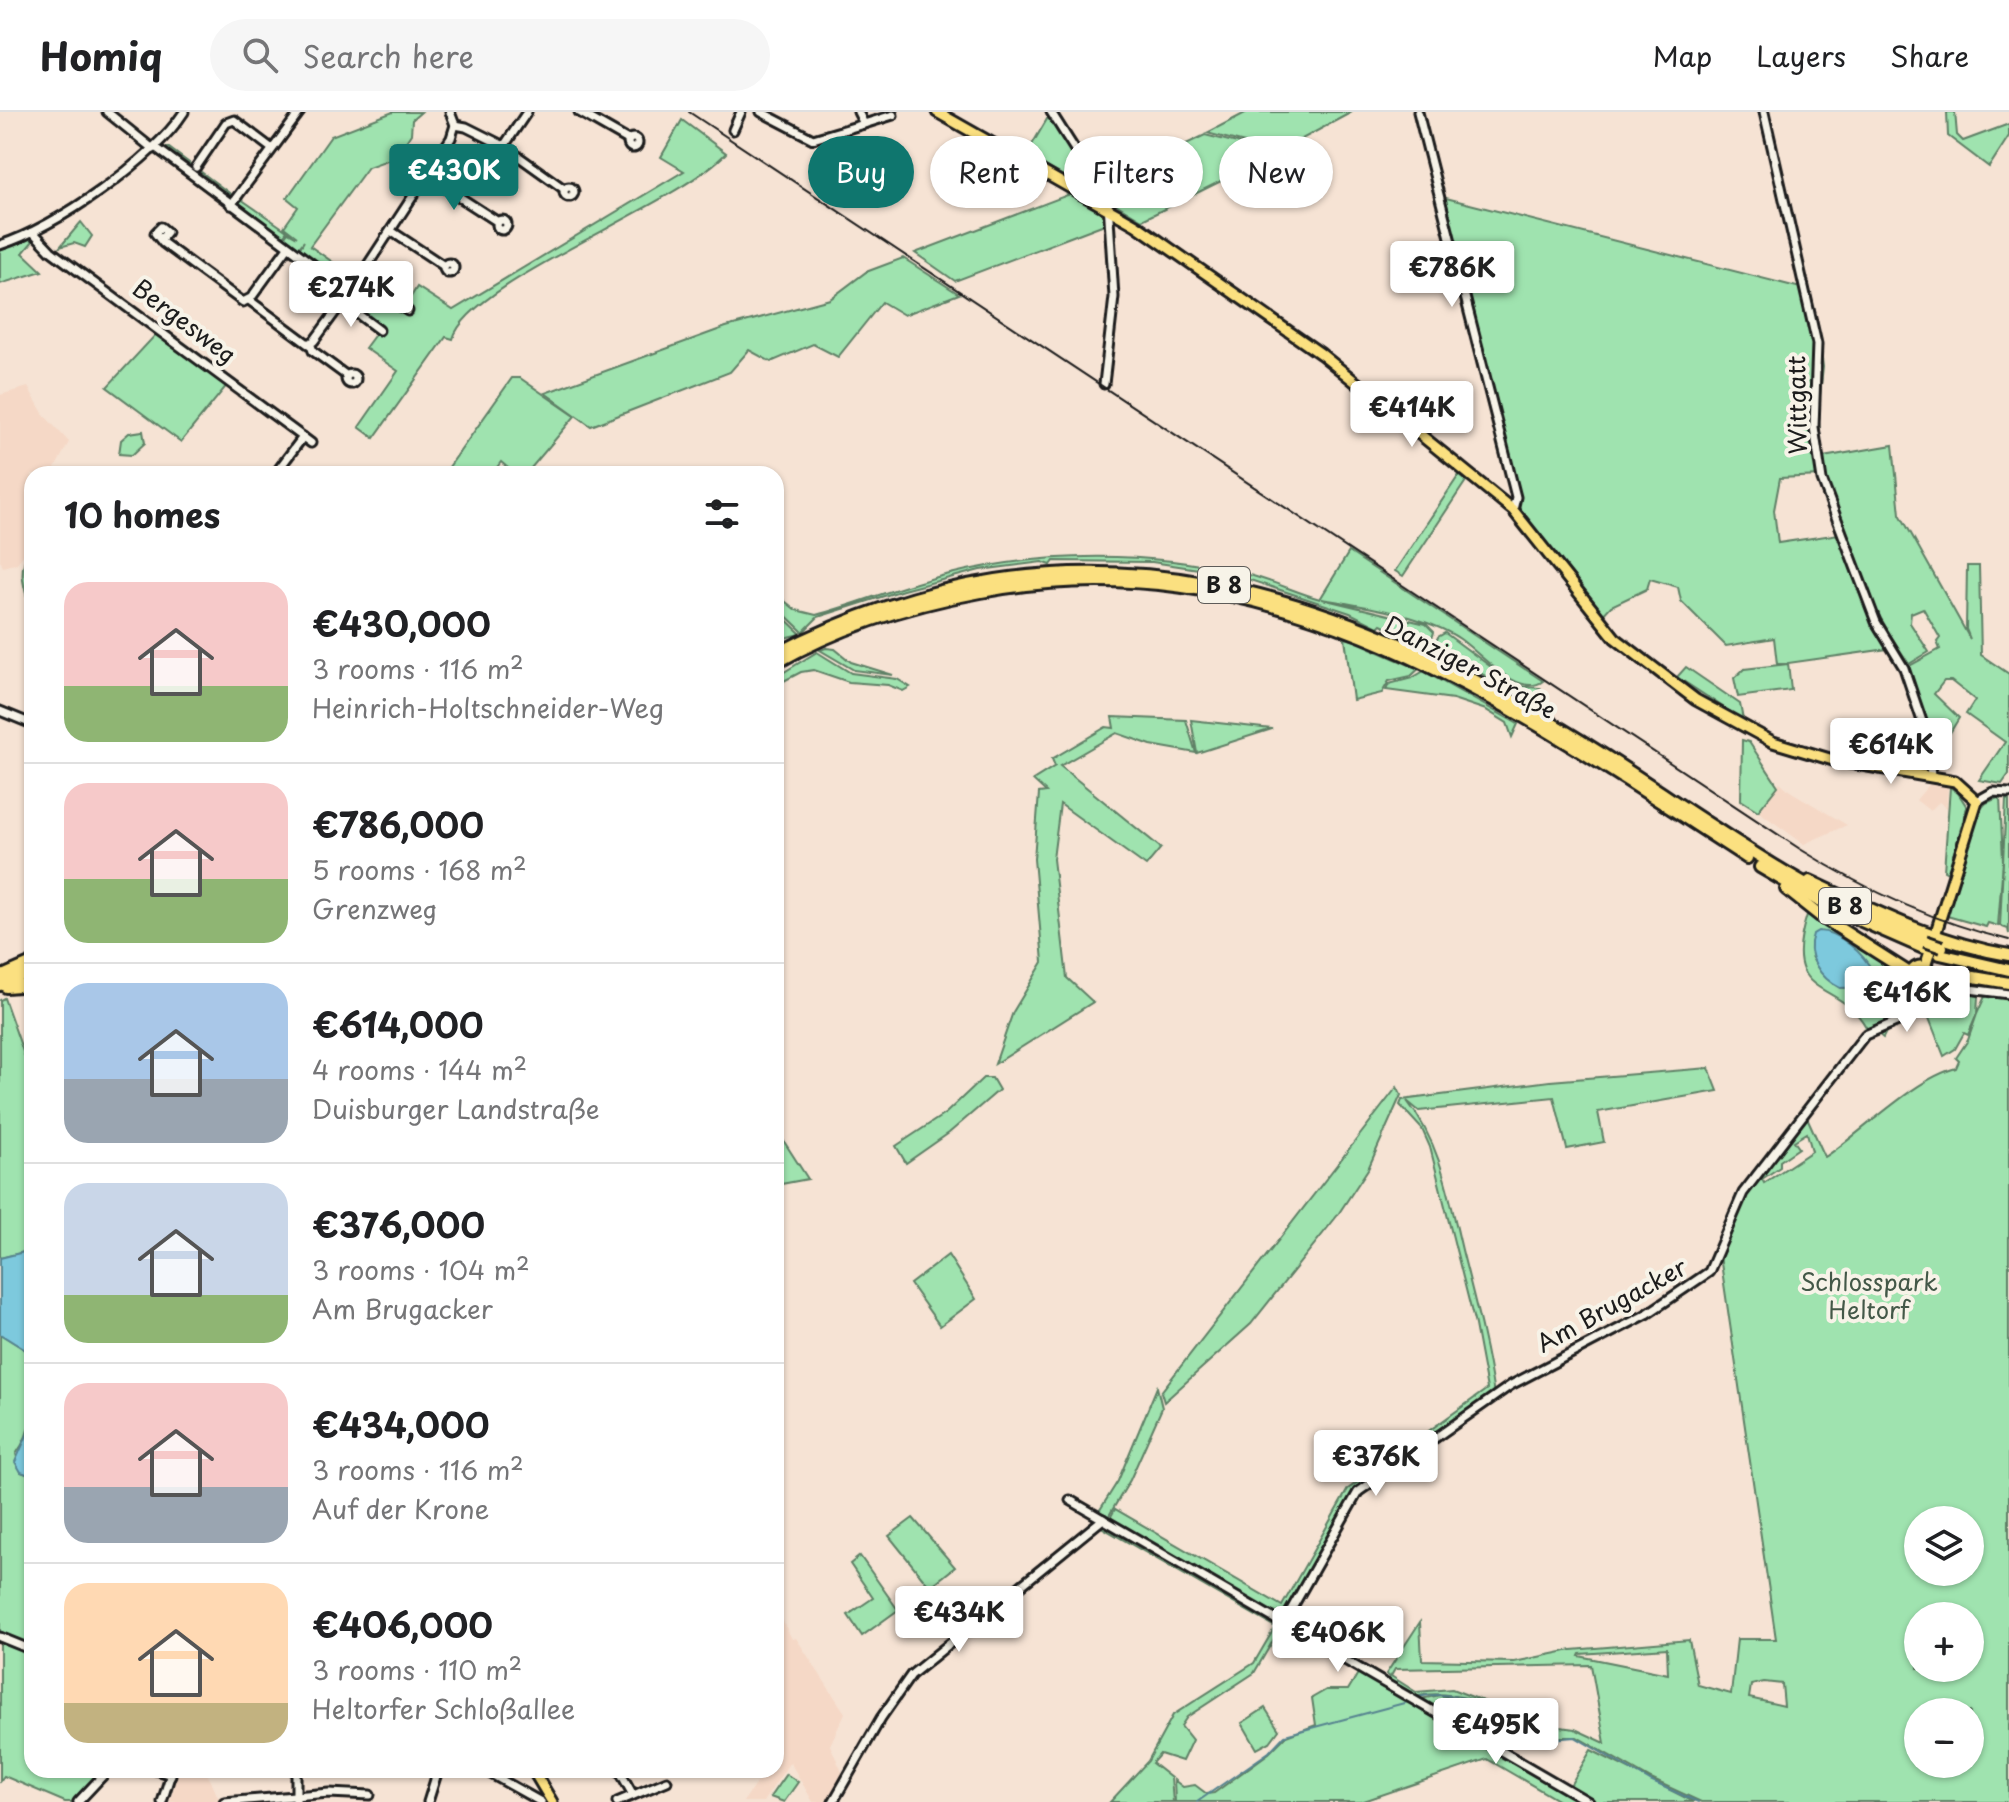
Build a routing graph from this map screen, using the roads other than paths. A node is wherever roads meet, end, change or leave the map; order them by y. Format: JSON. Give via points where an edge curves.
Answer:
{"nodes":[{"id":1,"x":107,"y":112,"type":"edge"},
{"id":2,"x":184,"y":112,"type":"edge"},
{"id":3,"x":240,"y":112,"type":"edge"},
{"id":4,"x":300,"y":112,"type":"edge"},
{"id":5,"x":450,"y":112,"type":"edge"},
{"id":6,"x":527,"y":112,"type":"edge"},
{"id":7,"x":580,"y":112,"type":"edge"},
{"id":8,"x":741,"y":112,"type":"edge"},
{"id":9,"x":761,"y":112,"type":"edge"},
{"id":10,"x":858,"y":112,"type":"edge"},
{"id":11,"x":937,"y":112,"type":"edge"},
{"id":12,"x":1051,"y":112,"type":"edge"},
{"id":13,"x":1418,"y":112,"type":"edge"},
{"id":14,"x":1764,"y":112,"type":"edge"},
{"id":15,"x":893,"y":115,"type":"dead end"},
{"id":16,"x":234,"y":120,"type":"junction"},
{"id":17,"x":864,"y":124,"type":"junction"},
{"id":18,"x":455,"y":125,"type":"junction"},
{"id":19,"x":733,"y":130,"type":"dead end"},
{"id":20,"x":1067,"y":136,"type":"edge"},
{"id":21,"x":628,"y":140,"type":"dead end"},
{"id":22,"x":504,"y":146,"type":"junction"},
{"id":23,"x":154,"y":148,"type":"junction"},
{"id":24,"x":271,"y":148,"type":"junction"},
{"id":25,"x":196,"y":167,"type":"dead end"},
{"id":26,"x":427,"y":176,"type":"junction"},
{"id":27,"x":1064,"y":183,"type":"edge"},
{"id":28,"x":564,"y":189,"type":"dead end"},
{"id":29,"x":231,"y":205,"type":"junction"},
{"id":30,"x":1109,"y":208,"type":"joint"},
{"id":31,"x":498,"y":222,"type":"dead end"},
{"id":32,"x":391,"y":231,"type":"junction"},
{"id":33,"x":34,"y":233,"type":"junction"},
{"id":34,"x":162,"y":238,"type":"dead end"},
{"id":35,"x":0,"y":245,"type":"edge"},
{"id":36,"x":288,"y":247,"type":"junction"},
{"id":37,"x":444,"y":266,"type":"dead end"},
{"id":38,"x":360,"y":280,"type":"junction"},
{"id":39,"x":350,"y":292,"type":"junction"},
{"id":40,"x":249,"y":300,"type":"junction"},
{"id":41,"x":343,"y":303,"type":"junction"},
{"id":42,"x":408,"y":311,"type":"dead end"},
{"id":43,"x":379,"y":330,"type":"dead end"},
{"id":44,"x":310,"y":343,"type":"junction"},
{"id":45,"x":347,"y":376,"type":"dead end"},
{"id":46,"x":1104,"y":384,"type":"dead end"},
{"id":47,"x":303,"y":437,"type":"junction"},
{"id":48,"x":311,"y":443,"type":"dead end"},
{"id":49,"x":281,"y":466,"type":"edge"},
{"id":50,"x":1513,"y":510,"type":"junction"},
{"id":51,"x":784,"y":650,"type":"edge"},
{"id":52,"x":784,"y":660,"type":"edge"},
{"id":53,"x":0,"y":711,"type":"edge"},
{"id":54,"x":24,"y":721,"type":"edge"},
{"id":55,"x":1931,"y":776,"type":"junction"},
{"id":56,"x":2009,"y":793,"type":"edge"},
{"id":57,"x":1977,"y":801,"type":"junction"},
{"id":58,"x":1770,"y":869,"type":"junction"},
{"id":59,"x":1936,"y":936,"type":"junction"},
{"id":60,"x":1941,"y":950,"type":"junction"},
{"id":61,"x":2009,"y":955,"type":"edge"},
{"id":62,"x":2009,"y":963,"type":"edge"},
{"id":63,"x":24,"y":966,"type":"edge"},
{"id":64,"x":1925,"y":967,"type":"junction"},
{"id":65,"x":2009,"y":970,"type":"edge"},
{"id":66,"x":1911,"y":974,"type":"junction"},
{"id":67,"x":24,"y":975,"type":"edge"},
{"id":68,"x":0,"y":977,"type":"edge"},
{"id":69,"x":1932,"y":978,"type":"junction"},
{"id":70,"x":2009,"y":983,"type":"edge"},
{"id":71,"x":24,"y":985,"type":"edge"},
{"id":72,"x":0,"y":986,"type":"edge"},
{"id":73,"x":1918,"y":987,"type":"junction"},
{"id":74,"x":2009,"y":994,"type":"edge"},
{"id":75,"x":1914,"y":1004,"type":"junction"},
{"id":76,"x":1070,"y":1500,"type":"dead end"},
{"id":77,"x":1103,"y":1519,"type":"junction"},
{"id":78,"x":1283,"y":1624,"type":"junction"},
{"id":79,"x":0,"y":1637,"type":"edge"},
{"id":80,"x":24,"y":1647,"type":"edge"},
{"id":81,"x":100,"y":1778,"type":"edge"},
{"id":82,"x":170,"y":1778,"type":"edge"},
{"id":83,"x":436,"y":1778,"type":"edge"},
{"id":84,"x":498,"y":1778,"type":"edge"},
{"id":85,"x":538,"y":1778,"type":"edge"},
{"id":86,"x":623,"y":1778,"type":"edge"},
{"id":87,"x":667,"y":1781,"type":"dead end"},
{"id":88,"x":370,"y":1795,"type":"dead end"},
{"id":89,"x":633,"y":1795,"type":"junction"},
{"id":90,"x":296,"y":1798,"type":"edge"},
{"id":91,"x":78,"y":1802,"type":"edge"},
{"id":92,"x":162,"y":1802,"type":"edge"},
{"id":93,"x":224,"y":1802,"type":"edge"},
{"id":94,"x":428,"y":1802,"type":"edge"},
{"id":95,"x":541,"y":1802,"type":"edge"},
{"id":96,"x":552,"y":1802,"type":"edge"},
{"id":97,"x":617,"y":1802,"type":"edge"},
{"id":98,"x":833,"y":1802,"type":"edge"},
{"id":99,"x":1589,"y":1802,"type":"edge"}],
"edges":[{"from":1,"to":23,"type":"street"},
{"from":2,"to":23,"type":"street"},
{"from":3,"to":16,"type":"street"},
{"from":4,"to":24,"type":"street"},
{"from":5,"to":18,"type":"street"},
{"from":6,"to":22,"type":"street"},
{"from":7,"to":21,"type":"street"},
{"from":8,"to":19,"type":"street"},
{"from":9,"to":17,"type":"street","via":[[813,139]]},
{"from":10,"to":17,"type":"street"},
{"from":11,"to":27,"type":"main road"},
{"from":12,"to":20,"type":"street"},
{"from":13,"to":50,"type":"street","via":[[1516,497]]},
{"from":14,"to":55,"type":"street","name":"Wittgatt","via":[[1817,344],[1814,427],[1822,480],[1876,622],[1906,674],[1928,739]]},
{"from":15,"to":17,"type":"street"},
{"from":16,"to":24,"type":"street"},
{"from":16,"to":25,"type":"street","via":[[226,123]]},
{"from":18,"to":22,"type":"street"},
{"from":18,"to":26,"type":"street"},
{"from":22,"to":28,"type":"street"},
{"from":23,"to":29,"type":"street"},
{"from":23,"to":33,"type":"street"},
{"from":24,"to":29,"type":"street"},
{"from":26,"to":31,"type":"street"},
{"from":26,"to":32,"type":"street"},
{"from":29,"to":36,"type":"street"},
{"from":30,"to":46,"type":"street","via":[[1114,297]]},
{"from":30,"to":50,"type":"main road","via":[[1271,317]]},
{"from":32,"to":37,"type":"street"},
{"from":32,"to":38,"type":"street"},
{"from":33,"to":35,"type":"street"},
{"from":33,"to":47,"type":"street","name":"Bergesweg","via":[[51,251]]},
{"from":34,"to":40,"type":"street","via":[[240,300]]},
{"from":36,"to":39,"type":"street"},
{"from":36,"to":40,"type":"street"},
{"from":38,"to":39,"type":"street"},
{"from":38,"to":42,"type":"street"},
{"from":39,"to":41,"type":"street"},
{"from":40,"to":44,"type":"street"},
{"from":41,"to":43,"type":"street"},
{"from":41,"to":44,"type":"street"},
{"from":44,"to":45,"type":"street"},
{"from":47,"to":48,"type":"street","name":"Bergesweg"},
{"from":47,"to":49,"type":"street"},
{"from":50,"to":55,"type":"main road","via":[[1615,638],[1705,706],[1791,748]]},
{"from":51,"to":58,"type":"highway","name":"Danziger Straße","number":"B 8","via":[[904,602],[1008,580],[1120,574],[1229,586],[1336,616],[1444,663],[1552,723]]},
{"from":52,"to":58,"type":"highway","name":"Danziger Straße","number":"B 8","via":[[886,615],[1007,587],[1144,583],[1252,599],[1357,632],[1440,669]]},
{"from":53,"to":54,"type":"street"},
{"from":55,"to":57,"type":"main road","via":[[1955,781]]},
{"from":56,"to":57,"type":"street","via":[[1993,792]]},
{"from":57,"to":59,"type":"main road"},
{"from":58,"to":59,"type":"highway","via":[[1775,863]]},
{"from":58,"to":60,"type":"highway","name":"Danziger Straße","number":"B 8","bridge":true},
{"from":58,"to":66,"type":"highway","via":[[1774,880],[1820,916]]},
{"from":59,"to":61,"type":"highway"},
{"from":59,"to":64,"type":"main road"},
{"from":60,"to":62,"type":"highway","name":"Danziger Straße","number":"B 8"},
{"from":60,"to":65,"type":"highway","name":"Danziger Straße","number":"B 8"},
{"from":63,"to":68,"type":"highway"},
{"from":64,"to":66,"type":"main road"},
{"from":64,"to":69,"type":"main road"},
{"from":66,"to":73,"type":"main road"},
{"from":67,"to":72,"type":"highway"},
{"from":69,"to":70,"type":"highway","via":[[1962,975]]},
{"from":69,"to":73,"type":"main road","via":[[1927,986]]},
{"from":71,"to":72,"type":"highway"},
{"from":73,"to":75,"type":"street"},
{"from":74,"to":75,"type":"street","name":"Am Brugacker","via":[[1961,988],[1926,1006]]},
{"from":75,"to":78,"type":"street","name":"Am Brugacker","via":[[1903,1019],[1872,1029],[1860,1040],[1741,1196],[1717,1262],[1703,1278],[1647,1314],[1524,1377],[1365,1486],[1343,1512]]},
{"from":76,"to":77,"type":"street"},
{"from":77,"to":78,"type":"street"},
{"from":77,"to":98,"type":"street","via":[[911,1675]]},
{"from":78,"to":99,"type":"street"},
{"from":79,"to":80,"type":"street"},
{"from":81,"to":91,"type":"street"},
{"from":82,"to":92,"type":"street"},
{"from":83,"to":94,"type":"street"},
{"from":84,"to":95,"type":"street"},
{"from":85,"to":96,"type":"main road"},
{"from":86,"to":89,"type":"street"},
{"from":87,"to":89,"type":"street"},
{"from":88,"to":90,"type":"street"},
{"from":89,"to":97,"type":"street"},
{"from":90,"to":93,"type":"street"}]}
